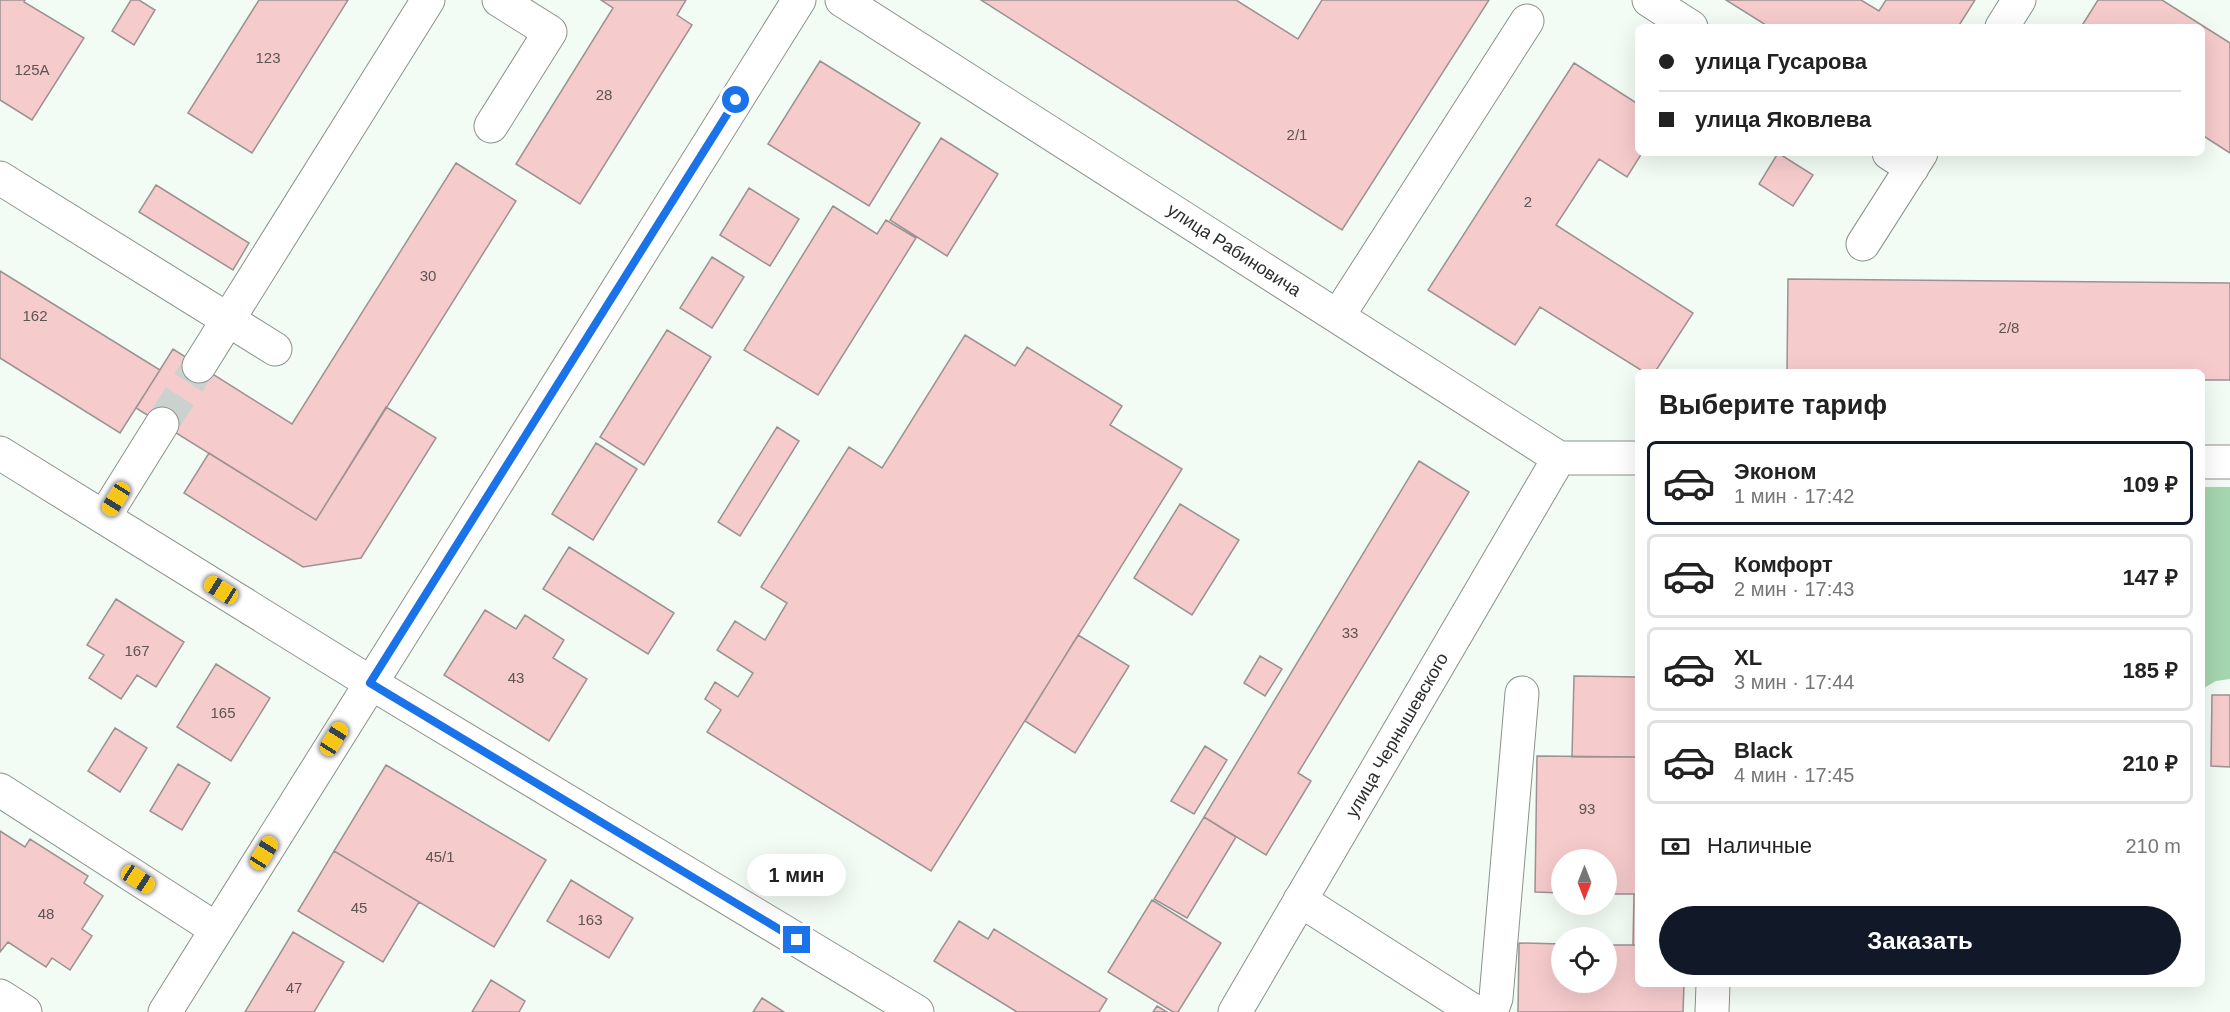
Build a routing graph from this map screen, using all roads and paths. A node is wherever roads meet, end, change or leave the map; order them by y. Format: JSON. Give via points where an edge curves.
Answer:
{"nodes":[{"id":1,"x":428,"y":0,"type":"edge"},
{"id":2,"x":499,"y":0,"type":"edge"},
{"id":3,"x":799,"y":0,"type":"edge"},
{"id":4,"x":842,"y":0,"type":"edge"},
{"id":5,"x":1648,"y":0,"type":"edge"},
{"id":6,"x":2019,"y":0,"type":"edge"},
{"id":7,"x":1527,"y":21,"type":"dead end"},
{"id":8,"x":1686,"y":24,"type":"edge"},
{"id":9,"x":2004,"y":24,"type":"edge"},
{"id":10,"x":491,"y":126,"type":"dead end"},
{"id":11,"x":1907,"y":158,"type":"edge"},
{"id":12,"x":0,"y":178,"type":"edge"},
{"id":13,"x":1863,"y":244,"type":"dead end"},
{"id":14,"x":1338,"y":316,"type":"junction"},
{"id":15,"x":228,"y":320,"type":"junction"},
{"id":16,"x":275,"y":349,"type":"dead end"},
{"id":17,"x":199,"y":366,"type":"tunnel mouth"},
{"id":18,"x":162,"y":424,"type":"tunnel mouth"},
{"id":19,"x":0,"y":453,"type":"edge"},
{"id":20,"x":1559,"y":458,"type":"junction"},
{"id":21,"x":1635,"y":458,"type":"edge"},
{"id":22,"x":2205,"y":462,"type":"edge"},
{"id":23,"x":2230,"y":462,"type":"edge"},
{"id":24,"x":104,"y":517,"type":"junction"},
{"id":25,"x":370,"y":683,"type":"junction"},
{"id":26,"x":1522,"y":693,"type":"dead end"},
{"id":27,"x":0,"y":790,"type":"edge"},
{"id":28,"x":1300,"y":900,"type":"junction"},
{"id":29,"x":216,"y":929,"type":"junction"},
{"id":30,"x":1713,"y":987,"type":"edge"},
{"id":31,"x":0,"y":996,"type":"edge"},
{"id":32,"x":25,"y":1012,"type":"edge"},
{"id":33,"x":165,"y":1012,"type":"edge"},
{"id":34,"x":917,"y":1012,"type":"edge"},
{"id":35,"x":1235,"y":1012,"type":"edge"},
{"id":36,"x":1475,"y":1012,"type":"edge"},
{"id":37,"x":1491,"y":1012,"type":"edge"},
{"id":38,"x":1712,"y":1012,"type":"edge"}],
"edges":[{"from":1,"to":15,"type":"street"},
{"from":2,"to":10,"type":"street","via":[[550,32]]},
{"from":3,"to":25,"type":"street"},
{"from":4,"to":14,"type":"street","name":"улица Рабиновича"},
{"from":5,"to":8,"type":"street"},
{"from":6,"to":9,"type":"street"},
{"from":7,"to":14,"type":"street"},
{"from":11,"to":13,"type":"street"},
{"from":12,"to":15,"type":"street"},
{"from":14,"to":20,"type":"street","name":"улица Рабиновича"},
{"from":15,"to":16,"type":"street"},
{"from":15,"to":17,"type":"street"},
{"from":18,"to":24,"type":"street"},
{"from":19,"to":24,"type":"street"},
{"from":20,"to":21,"type":"street"},
{"from":20,"to":28,"type":"street","name":"улица Чернышевского"},
{"from":22,"to":23,"type":"street"},
{"from":24,"to":25,"type":"street"},
{"from":25,"to":29,"type":"street"},
{"from":25,"to":34,"type":"street"},
{"from":26,"to":37,"type":"street","via":[[1496,998]]},
{"from":27,"to":29,"type":"street"},
{"from":28,"to":35,"type":"street","name":"улица Чернышевского"},
{"from":28,"to":36,"type":"street"},
{"from":29,"to":33,"type":"street"},
{"from":30,"to":38,"type":"street"},
{"from":31,"to":32,"type":"street"}]}
